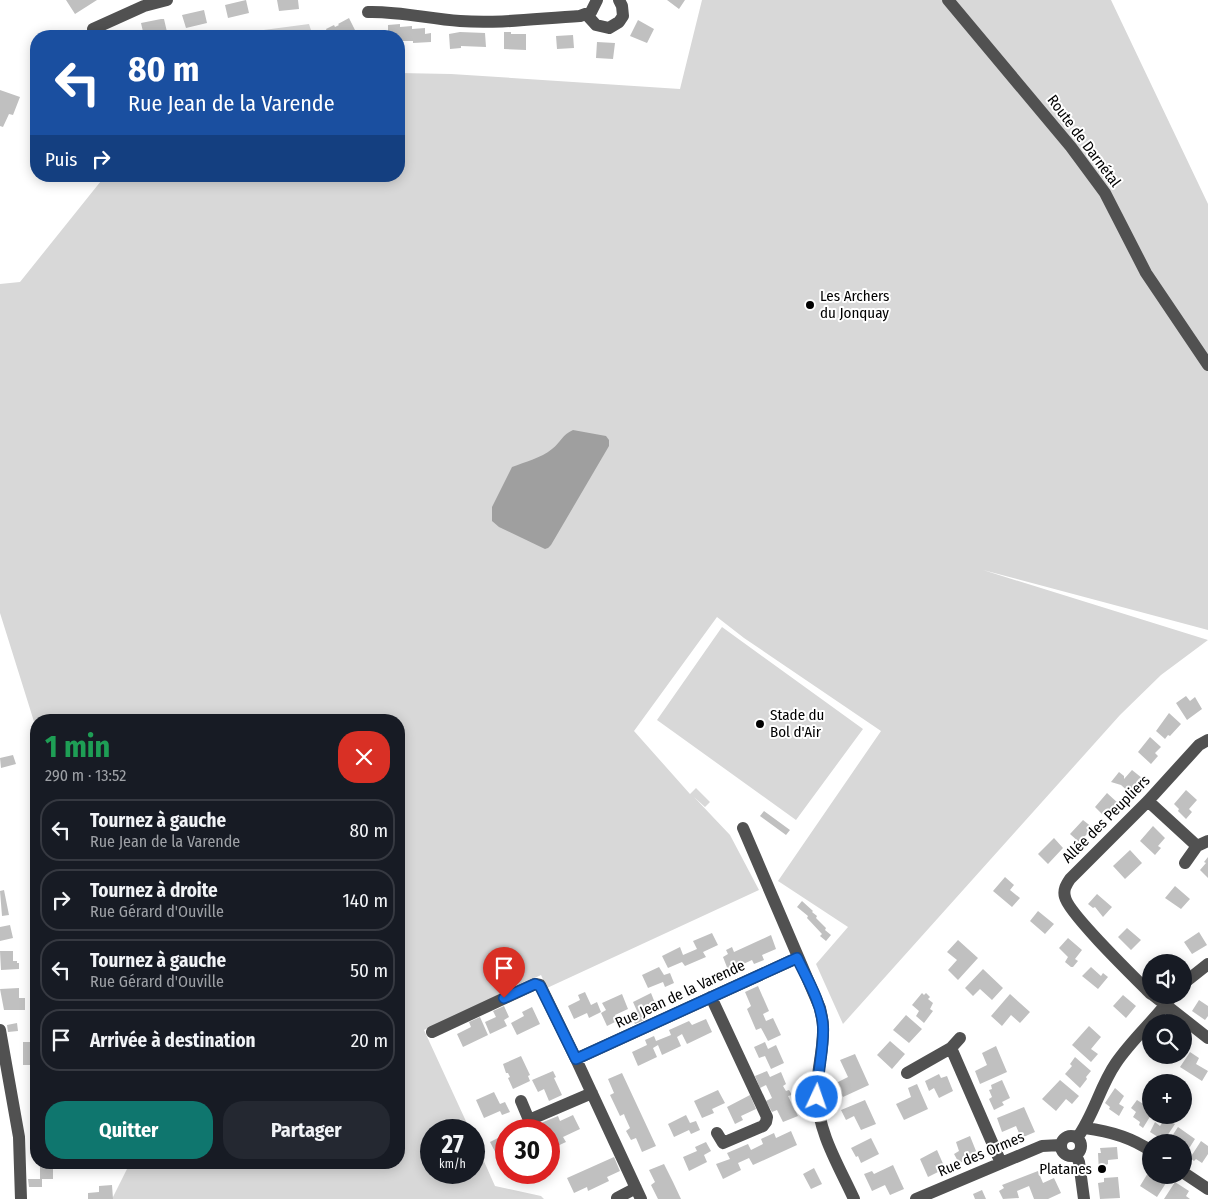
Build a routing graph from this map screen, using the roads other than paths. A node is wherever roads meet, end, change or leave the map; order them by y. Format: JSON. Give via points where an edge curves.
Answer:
{"nodes":[{"id":1,"x":167,"y":0,"type":"edge"},
{"id":2,"x":597,"y":0,"type":"edge"},
{"id":3,"x":619,"y":0,"type":"edge"},
{"id":4,"x":948,"y":0,"type":"edge"},
{"id":5,"x":368,"y":12,"type":"dead end"},
{"id":6,"x":586,"y":14,"type":"junction"},
{"id":7,"x":93,"y":29,"type":"dead end"},
{"id":8,"x":1208,"y":365,"type":"edge"},
{"id":9,"x":1208,"y":740,"type":"edge"},
{"id":10,"x":1148,"y":801,"type":"junction"},
{"id":11,"x":743,"y":828,"type":"dead end"},
{"id":12,"x":1203,"y":843,"type":"edge"},
{"id":13,"x":1186,"y":863,"type":"dead end"},
{"id":14,"x":797,"y":958,"type":"junction"},
{"id":15,"x":1208,"y":964,"type":"edge"},
{"id":16,"x":1192,"y":977,"type":"edge"},
{"id":17,"x":1142,"y":984,"type":"edge"},
{"id":18,"x":710,"y":997,"type":"junction"},
{"id":19,"x":1165,"y":1006,"type":"joint"},
{"id":20,"x":0,"y":1030,"type":"edge"},
{"id":21,"x":432,"y":1032,"type":"dead end"},
{"id":22,"x":1208,"y":1038,"type":"edge"},
{"id":23,"x":576,"y":1059,"type":"junction"},
{"id":24,"x":908,"y":1073,"type":"dead end"},
{"id":25,"x":592,"y":1093,"type":"junction"},
{"id":26,"x":521,"y":1101,"type":"dead end"},
{"id":27,"x":717,"y":1133,"type":"dead end"},
{"id":28,"x":1081,"y":1133,"type":"junction"},
{"id":29,"x":1142,"y":1144,"type":"edge"},
{"id":30,"x":1061,"y":1145,"type":"junction"},
{"id":31,"x":1076,"y":1155,"type":"junction"},
{"id":32,"x":1001,"y":1163,"type":"junction"},
{"id":33,"x":1192,"y":1178,"type":"edge"},
{"id":34,"x":1208,"y":1189,"type":"edge"},
{"id":35,"x":639,"y":1194,"type":"edge"},
{"id":36,"x":617,"y":1198,"type":"dead end"},
{"id":37,"x":21,"y":1199,"type":"edge"},
{"id":38,"x":854,"y":1199,"type":"edge"},
{"id":39,"x":916,"y":1199,"type":"edge"},
{"id":40,"x":1084,"y":1199,"type":"edge"}],
"edges":[{"from":1,"to":7,"type":"street","via":[[144,6]]},
{"from":2,"to":6,"type":"street","via":[[591,12]]},
{"from":3,"to":6,"type":"street","via":[[623,16],[609,28],[596,25]]},
{"from":4,"to":8,"type":"street","name":"Route de Darnétal","via":[[1071,147],[1105,193],[1146,273]]},
{"from":5,"to":6,"type":"street","via":[[386,11],[460,22]]},
{"from":9,"to":10,"type":"street","name":"Allée des Peupliers","via":[[1199,745]]},
{"from":10,"to":12,"type":"street"},
{"from":10,"to":17,"type":"street","name":"Allée des Peupliers","via":[[1065,887],[1065,898],[1072,910]]},
{"from":11,"to":14,"type":"street"},
{"from":12,"to":13,"type":"street"},
{"from":14,"to":18,"type":"street","name":"Rue Jean de la Varende"},
{"from":14,"to":38,"type":"street","via":[[820,1008],[823,1026],[817,1080],[821,1128]]},
{"from":15,"to":16,"type":"street"},
{"from":18,"to":23,"type":"street","name":"Rue Jean de la Varende"},
{"from":18,"to":27,"type":"street","via":[[766,1117],[763,1126],[722,1143]]},
{"from":19,"to":22,"type":"street","name":"Allée des Peupliers"},
{"from":19,"to":28,"type":"street","via":[[1116,1063]]},
{"from":20,"to":37,"type":"street","via":[[20,1137]]},
{"from":21,"to":23,"type":"street","via":[[535,984],[544,992]]},
{"from":23,"to":25,"type":"street"},
{"from":24,"to":32,"type":"street","via":[[955,1043]]},
{"from":25,"to":26,"type":"street","via":[[529,1120]]},
{"from":25,"to":35,"type":"street"},
{"from":28,"to":29,"type":"street","via":[[1118,1134]]},
{"from":28,"to":30,"type":"street","name":"Rue des Ormes","via":[[1067,1137]]},
{"from":28,"to":31,"type":"street","via":[[1082,1147]]},
{"from":30,"to":31,"type":"street","via":[[1067,1156]]},
{"from":30,"to":32,"type":"street","name":"Rue des Ormes","via":[[1042,1146]]},
{"from":31,"to":40,"type":"street"},
{"from":32,"to":39,"type":"street","name":"Rue des Ormes"},
{"from":33,"to":34,"type":"street"},
{"from":35,"to":36,"type":"street"}]}
